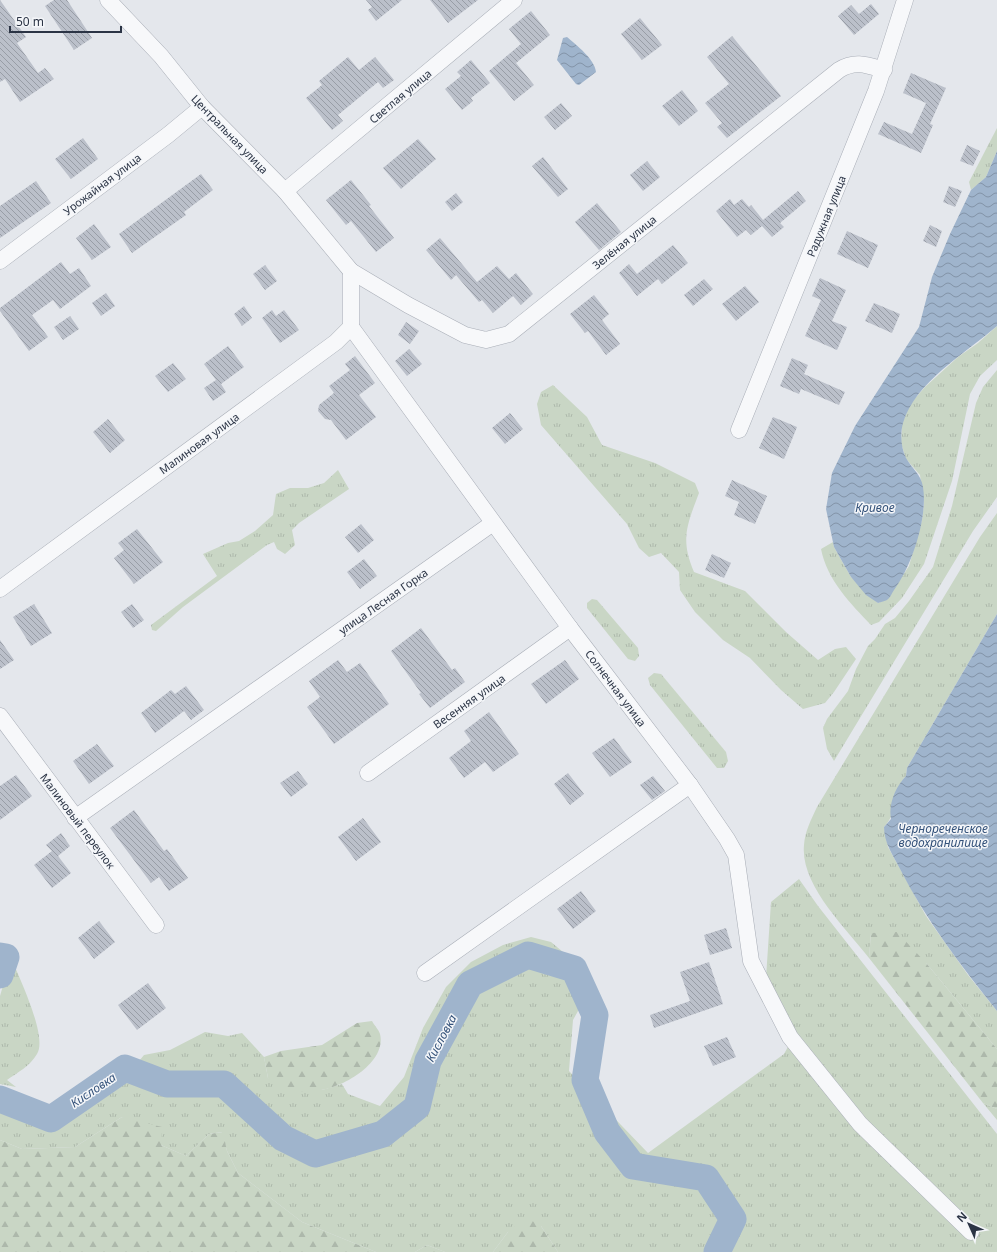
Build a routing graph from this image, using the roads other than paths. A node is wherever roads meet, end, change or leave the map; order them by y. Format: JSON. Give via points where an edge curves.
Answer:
{"nodes":[{"id":1,"x":108,"y":0,"type":"edge"},
{"id":2,"x":514,"y":0,"type":"edge"},
{"id":3,"x":905,"y":0,"type":"edge"},
{"id":4,"x":884,"y":70,"type":"junction"},
{"id":5,"x":202,"y":107,"type":"junction"},
{"id":6,"x":285,"y":191,"type":"junction"},
{"id":7,"x":0,"y":261,"type":"edge"},
{"id":8,"x":351,"y":271,"type":"junction"},
{"id":9,"x":350,"y":327,"type":"junction"},
{"id":10,"x":739,"y":430,"type":"dead end"},
{"id":11,"x":493,"y":523,"type":"junction"},
{"id":12,"x":0,"y":590,"type":"edge"},
{"id":13,"x":570,"y":628,"type":"junction"},
{"id":14,"x":0,"y":716,"type":"edge"},
{"id":15,"x":368,"y":773,"type":"dead end"},
{"id":16,"x":690,"y":785,"type":"junction"},
{"id":17,"x":75,"y":818,"type":"junction"},
{"id":18,"x":156,"y":925,"type":"dead end"},
{"id":19,"x":425,"y":973,"type":"dead end"},
{"id":20,"x":971,"y":1232,"type":"dead end"}],
"edges":[{"from":1,"to":5,"type":"street","name":"Центральная улица","via":[[161,56]]},
{"from":2,"to":6,"type":"street","name":"Светлая улица"},
{"from":3,"to":4,"type":"street","name":"Радужная улица"},
{"from":4,"to":8,"type":"street","name":"Зелёная улица","via":[[858,63],[839,70],[509,334],[499,338],[486,340],[465,335]]},
{"from":4,"to":10,"type":"street","name":"Радужная улица"},
{"from":5,"to":6,"type":"street","name":"Центральная улица"},
{"from":5,"to":7,"type":"street","name":"Урожайная улица","via":[[168,136]]},
{"from":6,"to":8,"type":"street","name":"Центральная улица"},
{"from":8,"to":9,"type":"street"},
{"from":9,"to":11,"type":"street"},
{"from":9,"to":12,"type":"street","name":"Малиновая улица","via":[[336,342]]},
{"from":11,"to":13,"type":"street","name":"Солнечная улица"},
{"from":11,"to":17,"type":"street","name":"улица Лесная Горка"},
{"from":13,"to":15,"type":"street","name":"Весенняя улица"},
{"from":13,"to":16,"type":"street","name":"Солнечная улица"},
{"from":14,"to":17,"type":"street","name":"Малиновый переулок"},
{"from":16,"to":19,"type":"street"},
{"from":16,"to":20,"type":"street","name":"Солнечная улица","via":[[736,855],[751,961],[790,1037],[860,1124]]},
{"from":17,"to":18,"type":"street","name":"Малиновый переулок"}]}
